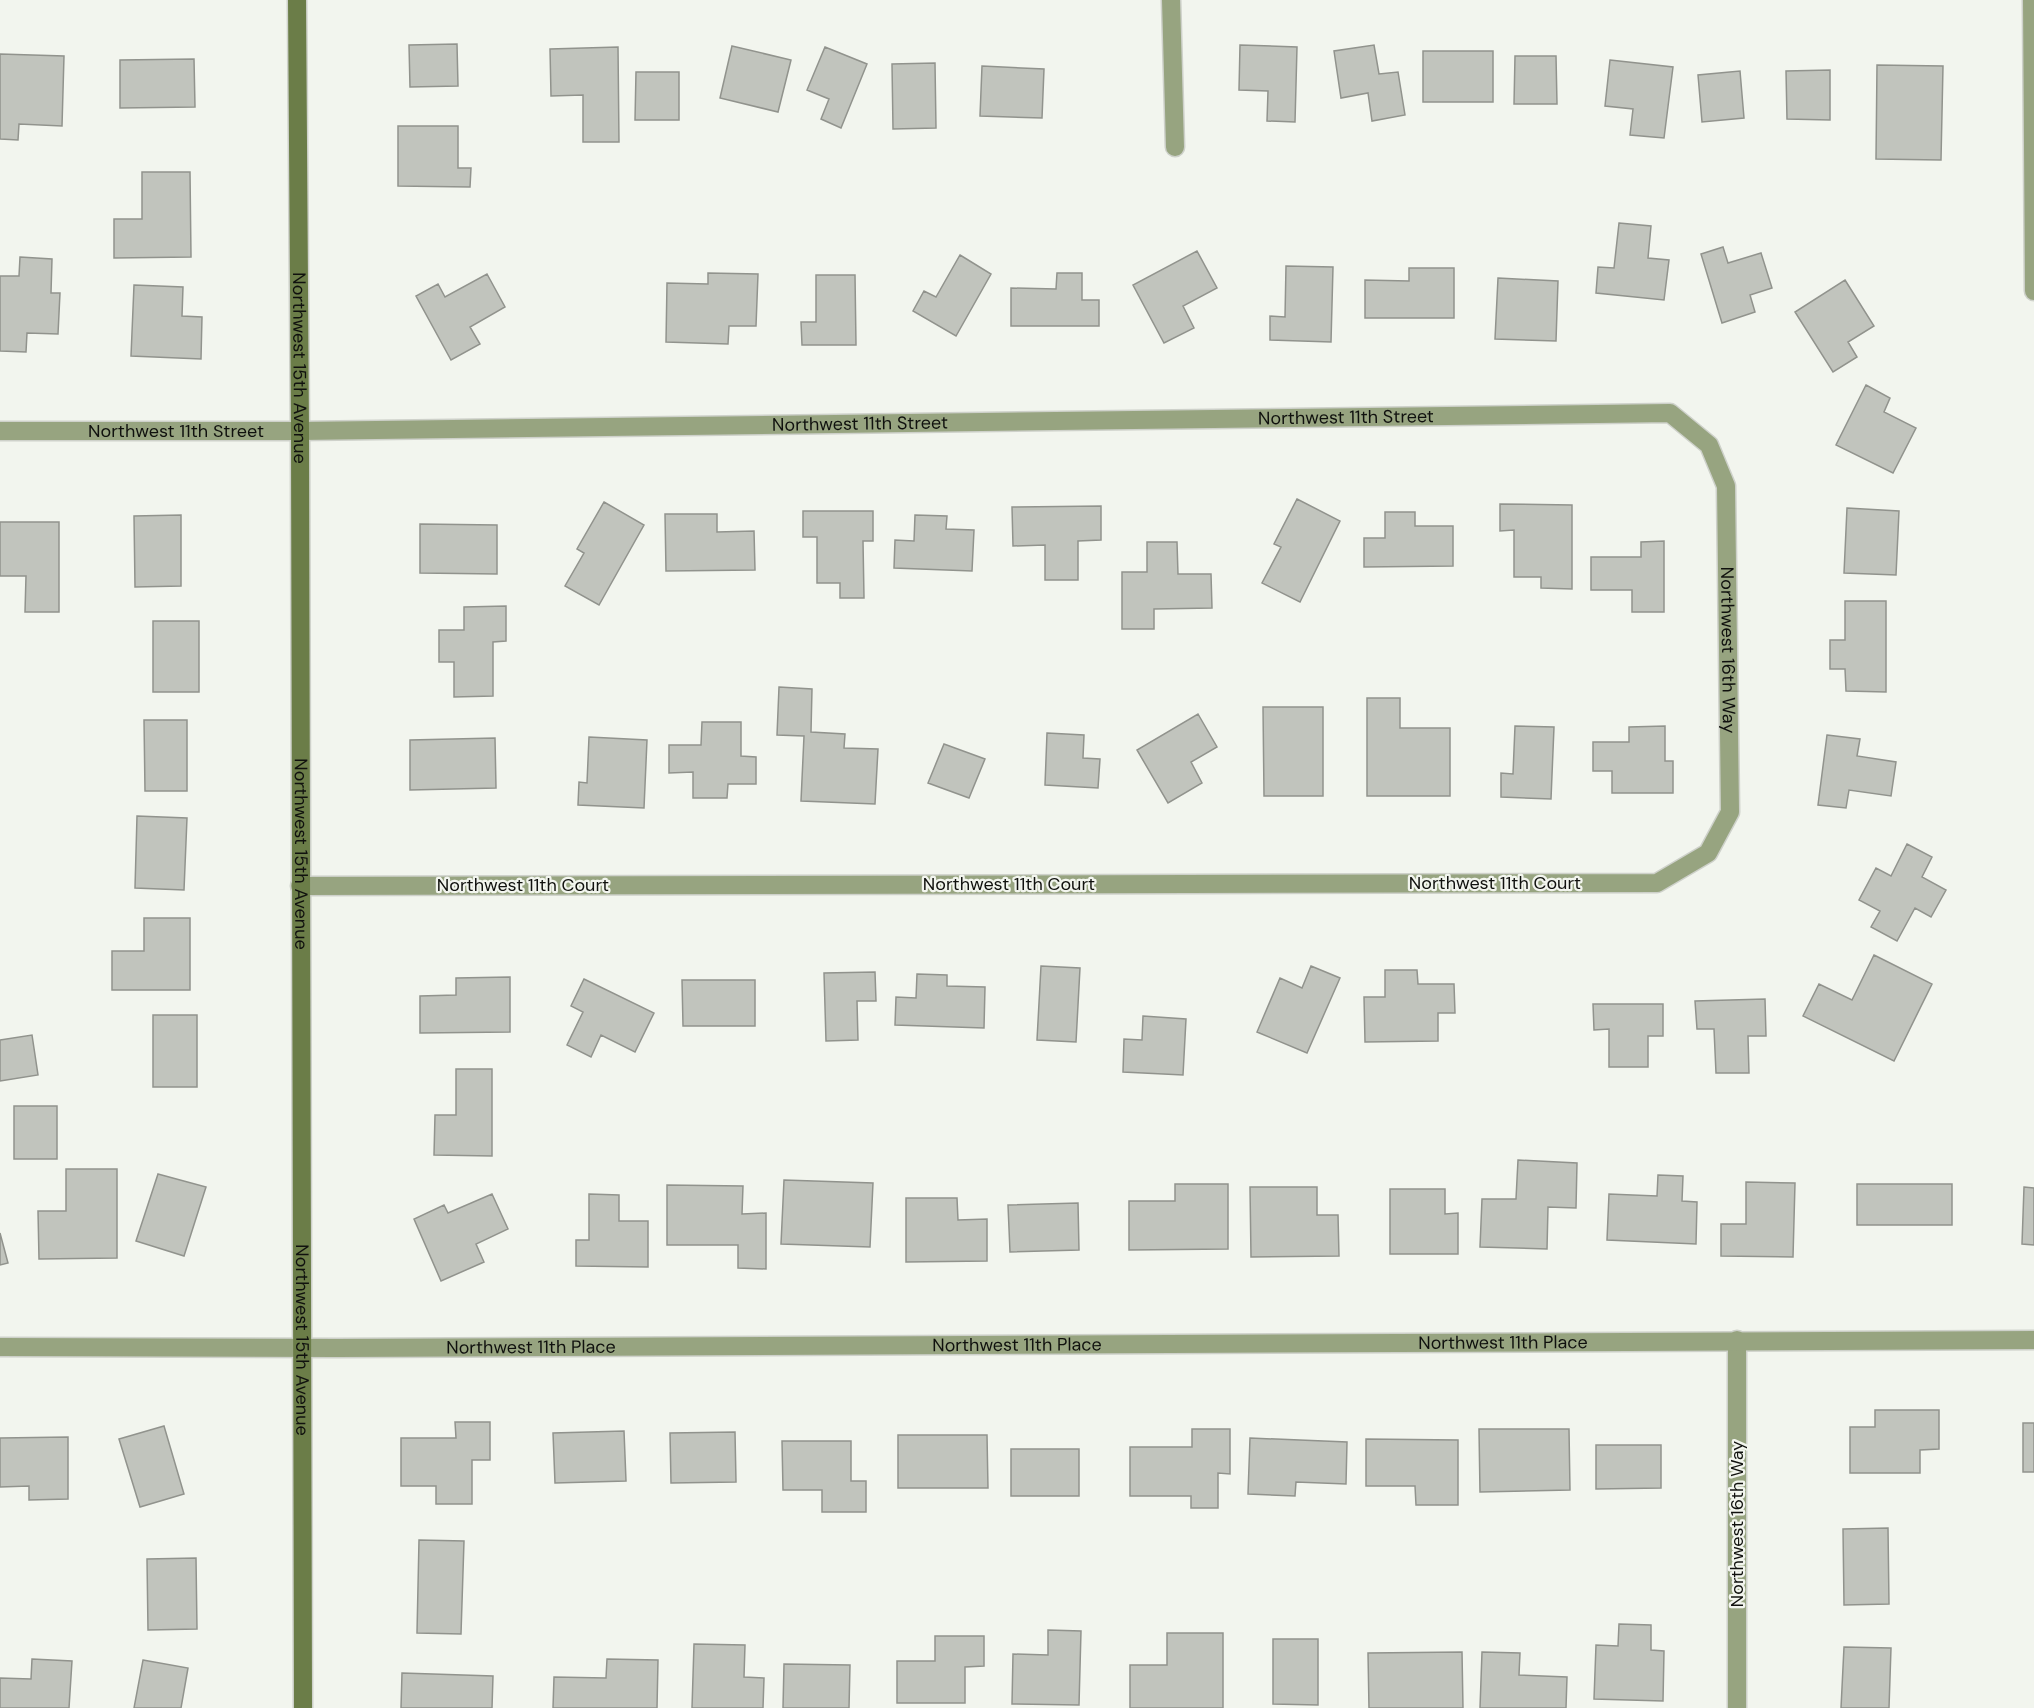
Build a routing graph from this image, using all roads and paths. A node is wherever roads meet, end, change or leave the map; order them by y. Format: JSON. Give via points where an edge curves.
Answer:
{"nodes":[{"id":1,"x":297,"y":0,"type":"edge"},
{"id":2,"x":1171,"y":0,"type":"edge"},
{"id":3,"x":2032,"y":0,"type":"edge"},
{"id":4,"x":1175,"y":147,"type":"dead end"},
{"id":5,"x":2034,"y":291,"type":"edge"},
{"id":6,"x":0,"y":430,"type":"edge"},
{"id":7,"x":300,"y":431,"type":"junction"},
{"id":8,"x":1709,"y":445,"type":"joint"},
{"id":9,"x":1708,"y":853,"type":"joint"},
{"id":10,"x":300,"y":886,"type":"junction"},
{"id":11,"x":1737,"y":1340,"type":"junction"},
{"id":12,"x":2034,"y":1340,"type":"edge"},
{"id":13,"x":0,"y":1347,"type":"edge"},
{"id":14,"x":303,"y":1348,"type":"junction"},
{"id":15,"x":303,"y":1708,"type":"edge"},
{"id":16,"x":1737,"y":1708,"type":"edge"}],
"edges":[{"from":1,"to":7,"type":"street","name":"Northwest 15th Avenue"},
{"from":2,"to":4,"type":"street"},
{"from":3,"to":5,"type":"street"},
{"from":6,"to":7,"type":"street","name":"Northwest 11th Street"},
{"from":7,"to":8,"type":"street","name":"Northwest 11th Street","via":[[1670,413]]},
{"from":7,"to":10,"type":"street","name":"Northwest 15th Avenue"},
{"from":8,"to":9,"type":"street","name":"Northwest 16th Way","via":[[1726,486],[1730,812]]},
{"from":9,"to":10,"type":"street","name":"Northwest 11th Court","via":[[1657,883]]},
{"from":10,"to":14,"type":"street","name":"Northwest 15th Avenue"},
{"from":11,"to":12,"type":"street","name":"Northwest 11th Place"},
{"from":11,"to":14,"type":"street","name":"Northwest 11th Place"},
{"from":11,"to":16,"type":"street","name":"Northwest 16th Way"},
{"from":13,"to":14,"type":"street","name":"Northwest 11th Place"},
{"from":14,"to":15,"type":"street","name":"Northwest 15th Avenue"}]}
